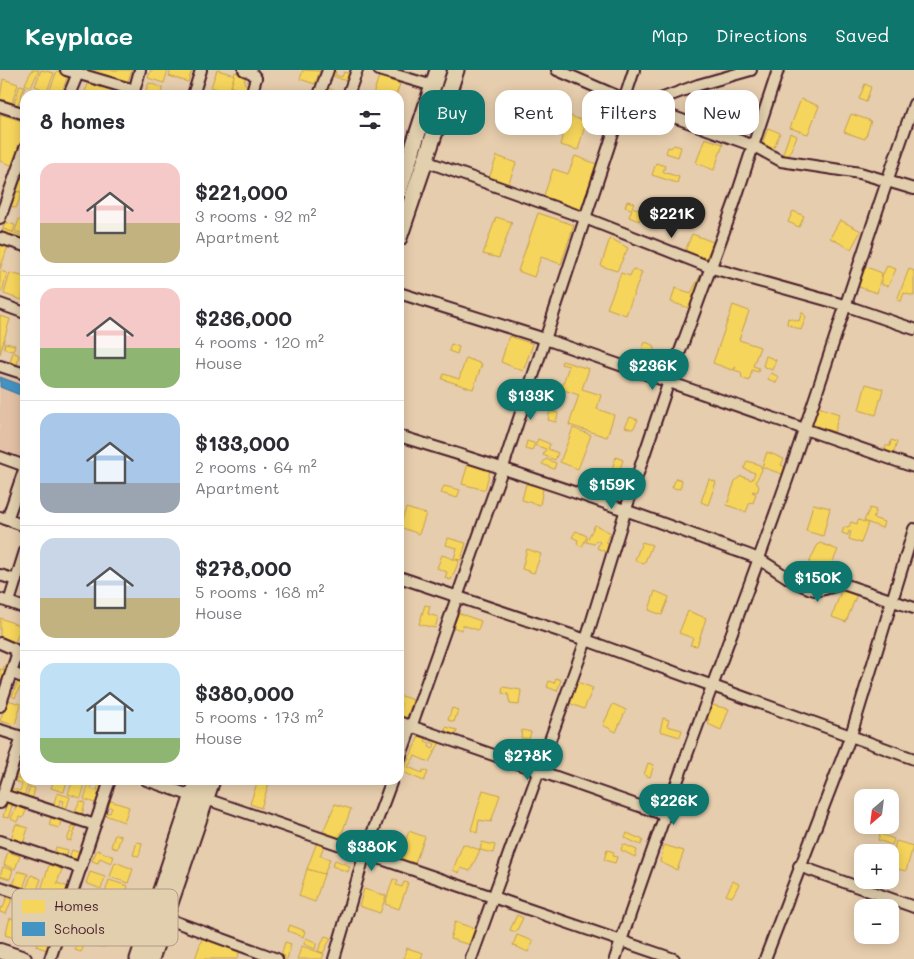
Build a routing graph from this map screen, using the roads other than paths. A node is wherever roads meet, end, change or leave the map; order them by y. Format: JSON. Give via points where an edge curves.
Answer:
{"nodes":[{"id":1,"x":66,"y":70,"type":"edge"},
{"id":2,"x":140,"y":70,"type":"edge"},
{"id":3,"x":201,"y":70,"type":"edge"},
{"id":4,"x":244,"y":70,"type":"edge"},
{"id":5,"x":328,"y":70,"type":"edge"},
{"id":6,"x":357,"y":70,"type":"edge"},
{"id":7,"x":379,"y":70,"type":"edge"},
{"id":8,"x":438,"y":70,"type":"edge"},
{"id":9,"x":456,"y":70,"type":"edge"},
{"id":10,"x":557,"y":70,"type":"edge"},
{"id":11,"x":634,"y":70,"type":"edge"},
{"id":12,"x":751,"y":70,"type":"edge"},
{"id":13,"x":778,"y":70,"type":"edge"},
{"id":14,"x":78,"y":73,"type":"junction"},
{"id":15,"x":433,"y":86,"type":"junction"},
{"id":16,"x":71,"y":90,"type":"edge"},
{"id":17,"x":127,"y":90,"type":"edge"},
{"id":18,"x":134,"y":90,"type":"edge"},
{"id":19,"x":195,"y":90,"type":"edge"},
{"id":20,"x":252,"y":90,"type":"edge"},
{"id":21,"x":321,"y":90,"type":"edge"},
{"id":22,"x":350,"y":90,"type":"edge"},
{"id":23,"x":605,"y":90,"type":"edge"},
{"id":24,"x":627,"y":90,"type":"edge"},
{"id":25,"x":675,"y":93,"type":"edge"},
{"id":26,"x":914,"y":104,"type":"edge"},
{"id":27,"x":0,"y":106,"type":"edge"},
{"id":28,"x":20,"y":112,"type":"edge"},
{"id":29,"x":675,"y":117,"type":"edge"},
{"id":30,"x":612,"y":135,"type":"edge"},
{"id":31,"x":754,"y":146,"type":"junction"},
{"id":32,"x":425,"y":161,"type":"junction"},
{"id":33,"x":20,"y":162,"type":"edge"},
{"id":34,"x":404,"y":175,"type":"edge"},
{"id":35,"x":886,"y":180,"type":"junction"},
{"id":36,"x":914,"y":189,"type":"edge"},
{"id":37,"x":0,"y":218,"type":"edge"},
{"id":38,"x":585,"y":218,"type":"junction"},
{"id":39,"x":404,"y":223,"type":"edge"},
{"id":40,"x":0,"y":238,"type":"edge"},
{"id":41,"x":20,"y":242,"type":"edge"},
{"id":42,"x":712,"y":268,"type":"junction"},
{"id":43,"x":404,"y":296,"type":"edge"},
{"id":44,"x":0,"y":304,"type":"edge"},
{"id":45,"x":844,"y":305,"type":"junction"},
{"id":46,"x":20,"y":311,"type":"edge"},
{"id":47,"x":914,"y":329,"type":"edge"},
{"id":48,"x":545,"y":339,"type":"junction"},
{"id":49,"x":0,"y":366,"type":"edge"},
{"id":50,"x":20,"y":372,"type":"edge"},
{"id":51,"x":668,"y":384,"type":"junction"},
{"id":52,"x":805,"y":430,"type":"junction"},
{"id":53,"x":404,"y":438,"type":"edge"},
{"id":54,"x":0,"y":458,"type":"edge"},
{"id":55,"x":20,"y":464,"type":"edge"},
{"id":56,"x":502,"y":467,"type":"junction"},
{"id":57,"x":914,"y":467,"type":"edge"},
{"id":58,"x":20,"y":479,"type":"edge"},
{"id":59,"x":626,"y":509,"type":"junction"},
{"id":60,"x":4,"y":519,"type":"edge"},
{"id":61,"x":20,"y":524,"type":"edge"},
{"id":62,"x":914,"y":529,"type":"edge"},
{"id":63,"x":759,"y":560,"type":"junction"},
{"id":64,"x":20,"y":567,"type":"edge"},
{"id":65,"x":0,"y":575,"type":"edge"},
{"id":66,"x":404,"y":579,"type":"edge"},
{"id":67,"x":16,"y":580,"type":"junction"},
{"id":68,"x":457,"y":597,"type":"junction"},
{"id":69,"x":4,"y":601,"type":"edge"},
{"id":70,"x":892,"y":601,"type":"junction"},
{"id":71,"x":20,"y":606,"type":"edge"},
{"id":72,"x":914,"y":608,"type":"edge"},
{"id":73,"x":586,"y":640,"type":"junction"},
{"id":74,"x":0,"y":643,"type":"edge"},
{"id":75,"x":12,"y":673,"type":"junction"},
{"id":76,"x":20,"y":676,"type":"edge"},
{"id":77,"x":713,"y":687,"type":"junction"},
{"id":78,"x":0,"y":706,"type":"edge"},
{"id":79,"x":404,"y":724,"type":"edge"},
{"id":80,"x":412,"y":726,"type":"junction"},
{"id":81,"x":0,"y":730,"type":"edge"},
{"id":82,"x":851,"y":735,"type":"junction"},
{"id":83,"x":20,"y":737,"type":"edge"},
{"id":84,"x":404,"y":748,"type":"edge"},
{"id":85,"x":20,"y":749,"type":"edge"},
{"id":86,"x":914,"y":759,"type":"edge"},
{"id":87,"x":538,"y":771,"type":"junction"},
{"id":88,"x":108,"y":785,"type":"edge"},
{"id":89,"x":161,"y":785,"type":"edge"},
{"id":90,"x":198,"y":785,"type":"edge"},
{"id":91,"x":208,"y":785,"type":"edge"},
{"id":92,"x":390,"y":785,"type":"edge"},
{"id":93,"x":199,"y":798,"type":"junction"},
{"id":94,"x":1,"y":799,"type":"edge"},
{"id":95,"x":665,"y":815,"type":"junction"},
{"id":96,"x":95,"y":825,"type":"junction"},
{"id":97,"x":0,"y":840,"type":"edge"},
{"id":98,"x":364,"y":853,"type":"junction"},
{"id":99,"x":799,"y":866,"type":"junction"},
{"id":100,"x":81,"y":868,"type":"junction"},
{"id":101,"x":0,"y":887,"type":"edge"},
{"id":102,"x":74,"y":889,"type":"edge"},
{"id":103,"x":165,"y":889,"type":"edge"},
{"id":104,"x":173,"y":889,"type":"edge"},
{"id":105,"x":12,"y":891,"type":"edge"},
{"id":106,"x":493,"y":898,"type":"junction"},
{"id":107,"x":914,"y":907,"type":"edge"},
{"id":108,"x":178,"y":923,"type":"edge"},
{"id":109,"x":621,"y":941,"type":"junction"},
{"id":110,"x":54,"y":946,"type":"edge"},
{"id":111,"x":143,"y":946,"type":"edge"},
{"id":112,"x":155,"y":946,"type":"edge"},
{"id":113,"x":0,"y":951,"type":"edge"},
{"id":114,"x":18,"y":958,"type":"edge"},
{"id":115,"x":50,"y":959,"type":"edge"},
{"id":116,"x":138,"y":959,"type":"edge"},
{"id":117,"x":151,"y":959,"type":"edge"},
{"id":118,"x":278,"y":959,"type":"edge"},
{"id":119,"x":334,"y":959,"type":"edge"},
{"id":120,"x":471,"y":959,"type":"edge"},
{"id":121,"x":615,"y":959,"type":"edge"},
{"id":122,"x":674,"y":959,"type":"edge"},
{"id":123,"x":765,"y":959,"type":"edge"}],
"edges":[{"from":1,"to":14,"type":"street"},
{"from":2,"to":18,"type":"street"},
{"from":3,"to":19,"type":"street"},
{"from":4,"to":20,"type":"street","via":[[256,78]]},
{"from":5,"to":21,"type":"street"},
{"from":6,"to":22,"type":"street"},
{"from":7,"to":15,"type":"street"},
{"from":8,"to":15,"type":"highway"},
{"from":9,"to":32,"type":"highway"},
{"from":10,"to":23,"type":"street"},
{"from":11,"to":24,"type":"street"},
{"from":12,"to":25,"type":"street"},
{"from":13,"to":31,"type":"street"},
{"from":14,"to":16,"type":"street"},
{"from":14,"to":17,"type":"street"},
{"from":15,"to":34,"type":"highway"},
{"from":26,"to":35,"type":"street"},
{"from":27,"to":28,"type":"street"},
{"from":29,"to":31,"type":"street"},
{"from":30,"to":38,"type":"street"},
{"from":31,"to":35,"type":"street","via":[[781,161]]},
{"from":31,"to":42,"type":"street"},
{"from":32,"to":38,"type":"street"},
{"from":32,"to":39,"type":"highway"},
{"from":33,"to":37,"type":"street"},
{"from":35,"to":36,"type":"street"},
{"from":35,"to":45,"type":"street"},
{"from":38,"to":42,"type":"street"},
{"from":38,"to":48,"type":"street"},
{"from":40,"to":41,"type":"street"},
{"from":42,"to":45,"type":"street"},
{"from":42,"to":51,"type":"street"},
{"from":43,"to":48,"type":"street"},
{"from":44,"to":46,"type":"street"},
{"from":45,"to":47,"type":"street"},
{"from":45,"to":52,"type":"street"},
{"from":48,"to":51,"type":"street"},
{"from":48,"to":56,"type":"street"},
{"from":49,"to":50,"type":"street"},
{"from":51,"to":52,"type":"street"},
{"from":51,"to":59,"type":"street"},
{"from":52,"to":57,"type":"street"},
{"from":52,"to":63,"type":"street"},
{"from":53,"to":56,"type":"street"},
{"from":54,"to":55,"type":"street"},
{"from":56,"to":59,"type":"street"},
{"from":56,"to":68,"type":"street"},
{"from":58,"to":60,"type":"street"},
{"from":59,"to":63,"type":"street"},
{"from":59,"to":73,"type":"street"},
{"from":60,"to":61,"type":"street"},
{"from":62,"to":70,"type":"street"},
{"from":63,"to":70,"type":"street","via":[[812,590],[820,591],[843,584]]},
{"from":63,"to":77,"type":"street"},
{"from":64,"to":67,"type":"street"},
{"from":65,"to":67,"type":"street"},
{"from":66,"to":68,"type":"street"},
{"from":67,"to":69,"type":"street"},
{"from":68,"to":73,"type":"street"},
{"from":68,"to":80,"type":"street"},
{"from":69,"to":71,"type":"street"},
{"from":70,"to":72,"type":"street"},
{"from":70,"to":82,"type":"street"},
{"from":73,"to":77,"type":"street"},
{"from":73,"to":87,"type":"street"},
{"from":74,"to":75,"type":"street","via":[[16,651]]},
{"from":75,"to":76,"type":"street"},
{"from":75,"to":78,"type":"street"},
{"from":77,"to":82,"type":"street"},
{"from":77,"to":95,"type":"street"},
{"from":79,"to":80,"type":"street"},
{"from":80,"to":84,"type":"street"},
{"from":80,"to":87,"type":"street"},
{"from":81,"to":83,"type":"street"},
{"from":82,"to":86,"type":"street"},
{"from":82,"to":99,"type":"street"},
{"from":85,"to":94,"type":"street"},
{"from":87,"to":95,"type":"street"},
{"from":87,"to":106,"type":"street"},
{"from":88,"to":96,"type":"street"},
{"from":89,"to":93,"type":"street"},
{"from":90,"to":93,"type":"highway"},
{"from":91,"to":93,"type":"highway"},
{"from":92,"to":98,"type":"street"},
{"from":93,"to":98,"type":"street"},
{"from":93,"to":103,"type":"highway"},
{"from":93,"to":104,"type":"highway"},
{"from":94,"to":96,"type":"street"},
{"from":95,"to":109,"type":"street"},
{"from":96,"to":100,"type":"street"},
{"from":97,"to":100,"type":"street"},
{"from":98,"to":106,"type":"street"},
{"from":98,"to":119,"type":"street"},
{"from":99,"to":107,"type":"street"},
{"from":99,"to":123,"type":"street"},
{"from":100,"to":102,"type":"street"},
{"from":101,"to":105,"type":"street"},
{"from":106,"to":109,"type":"street"},
{"from":106,"to":120,"type":"street"},
{"from":108,"to":118,"type":"street"},
{"from":109,"to":121,"type":"street"},
{"from":109,"to":122,"type":"street"},
{"from":110,"to":115,"type":"street"},
{"from":111,"to":116,"type":"highway"},
{"from":112,"to":117,"type":"highway"},
{"from":113,"to":114,"type":"main road"}]}
